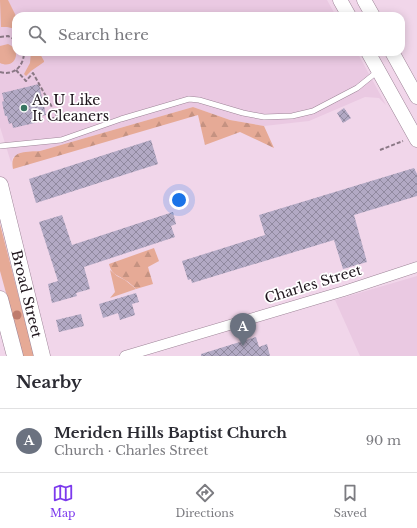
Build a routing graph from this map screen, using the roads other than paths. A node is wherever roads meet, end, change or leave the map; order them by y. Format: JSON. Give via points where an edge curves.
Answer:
{"nodes":[{"id":1,"x":340,"y":0,"type":"edge"},
{"id":2,"x":364,"y":0,"type":"edge"},
{"id":3,"x":347,"y":12,"type":"edge"},
{"id":4,"x":371,"y":12,"type":"edge"},
{"id":5,"x":370,"y":56,"type":"edge"},
{"id":6,"x":395,"y":56,"type":"edge"},
{"id":7,"x":379,"y":70,"type":"junction"},
{"id":8,"x":417,"y":97,"type":"edge"},
{"id":9,"x":410,"y":140,"type":"edge"},
{"id":10,"x":0,"y":146,"type":"edge"},
{"id":11,"x":1,"y":194,"type":"edge"},
{"id":12,"x":417,"y":267,"type":"edge"},
{"id":13,"x":0,"y":299,"type":"edge"},
{"id":14,"x":15,"y":356,"type":"edge"},
{"id":15,"x":42,"y":356,"type":"edge"},
{"id":16,"x":124,"y":356,"type":"edge"}],
"edges":[{"from":1,"to":3,"type":"street"},
{"from":2,"to":4,"type":"street"},
{"from":5,"to":7,"type":"street"},
{"from":6,"to":7,"type":"street"},
{"from":6,"to":8,"type":"street"},
{"from":7,"to":9,"type":"street"},
{"from":7,"to":10,"type":"lane","via":[[357,88],[313,110],[292,116],[264,117],[199,100],[189,100],[61,140]]},
{"from":11,"to":15,"type":"main road","name":"Broad Street"},
{"from":12,"to":16,"type":"street","name":"Charles Street"},
{"from":13,"to":14,"type":"main road","name":"Broad Street"}]}
